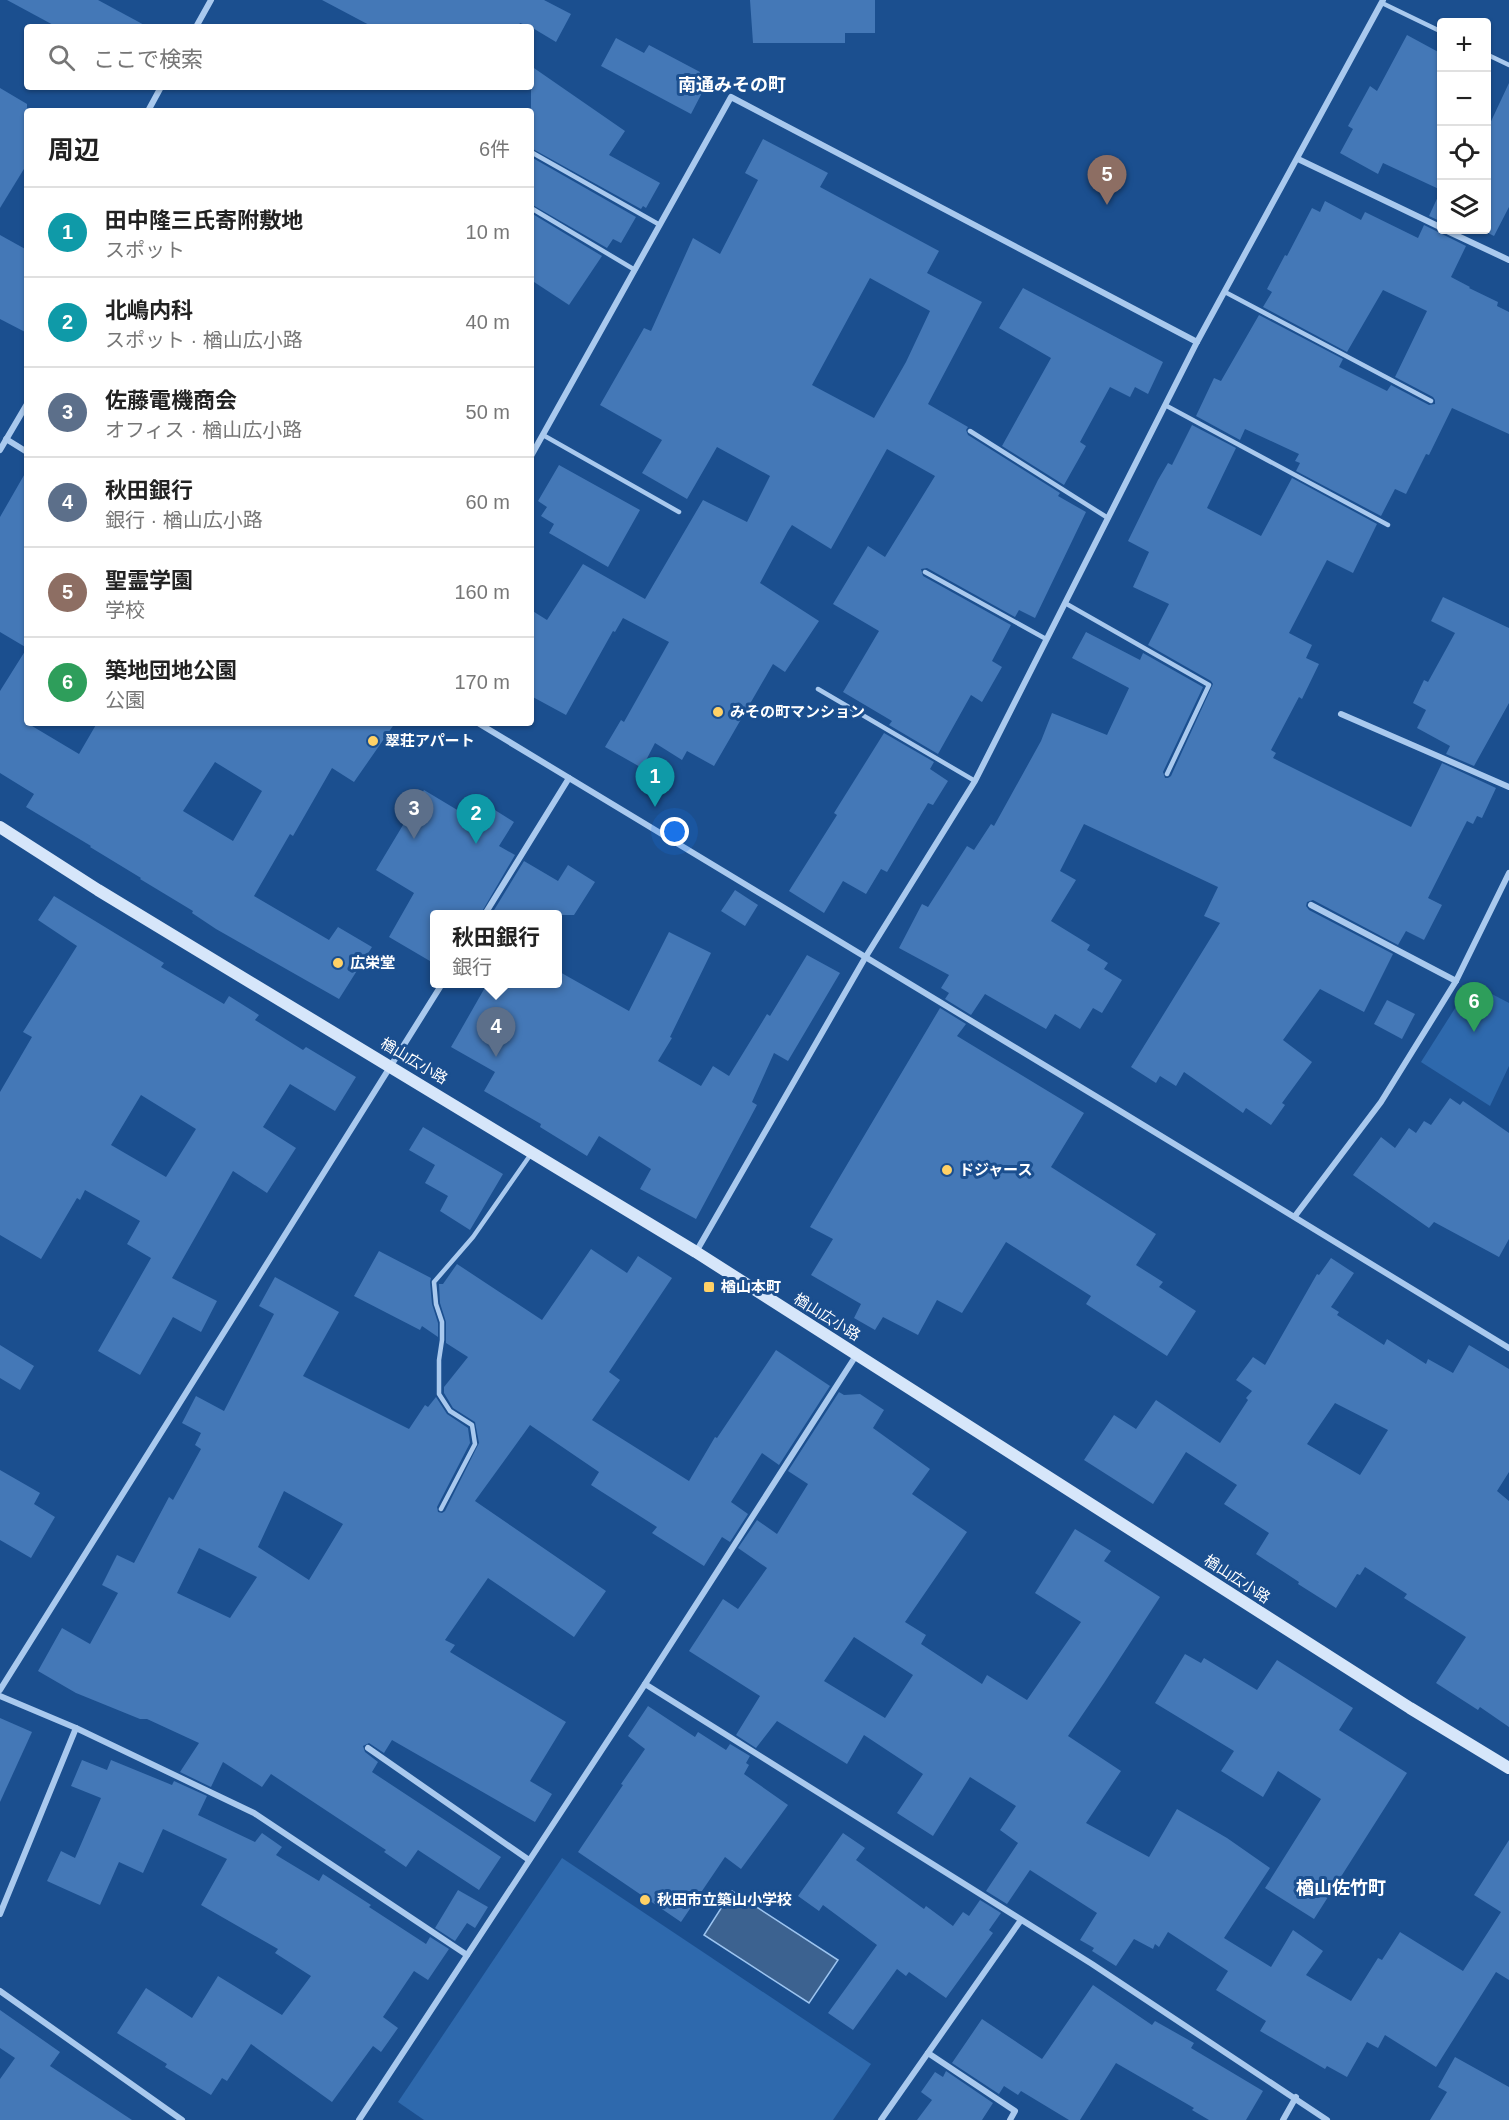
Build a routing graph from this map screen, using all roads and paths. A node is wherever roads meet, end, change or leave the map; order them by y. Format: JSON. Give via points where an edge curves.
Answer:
{"nodes":[{"id":1,"x":211,"y":0,"type":"edge"},
{"id":2,"x":1382,"y":1,"type":"edge"},
{"id":3,"x":197,"y":24,"type":"edge"},
{"id":4,"x":1437,"y":29,"type":"edge"},
{"id":5,"x":1491,"y":56,"type":"edge"},
{"id":6,"x":1509,"y":64,"type":"edge"},
{"id":7,"x":159,"y":90,"type":"edge"},
{"id":8,"x":149,"y":108,"type":"edge"},
{"id":9,"x":534,"y":154,"type":"edge"},
{"id":10,"x":1298,"y":159,"type":"junction"},
{"id":11,"x":534,"y":210,"type":"edge"},
{"id":12,"x":660,"y":225,"type":"junction"},
{"id":13,"x":1437,"y":226,"type":"edge"},
{"id":14,"x":1454,"y":234,"type":"edge"},
{"id":15,"x":1509,"y":260,"type":"edge"},
{"id":16,"x":635,"y":270,"type":"junction"},
{"id":17,"x":1225,"y":292,"type":"junction"},
{"id":18,"x":1197,"y":342,"type":"junction"},
{"id":19,"x":1431,"y":401,"type":"dead end"},
{"id":20,"x":1165,"y":405,"type":"junction"},
{"id":21,"x":24,"y":409,"type":"edge"},
{"id":22,"x":970,"y":431,"type":"dead end"},
{"id":23,"x":543,"y":435,"type":"junction"},
{"id":24,"x":6,"y":439,"type":"junction"},
{"id":25,"x":0,"y":450,"type":"edge"},
{"id":26,"x":24,"y":450,"type":"edge"},
{"id":27,"x":534,"y":451,"type":"edge"},
{"id":28,"x":679,"y":512,"type":"dead end"},
{"id":29,"x":1108,"y":518,"type":"junction"},
{"id":30,"x":1388,"y":525,"type":"dead end"},
{"id":31,"x":925,"y":572,"type":"dead end"},
{"id":32,"x":1065,"y":603,"type":"junction"},
{"id":33,"x":1046,"y":639,"type":"junction"},
{"id":34,"x":818,"y":689,"type":"dead end"},
{"id":35,"x":1341,"y":714,"type":"dead end"},
{"id":36,"x":483,"y":726,"type":"edge"},
{"id":37,"x":1167,"y":774,"type":"dead end"},
{"id":38,"x":569,"y":778,"type":"junction"},
{"id":39,"x":975,"y":781,"type":"junction"},
{"id":40,"x":1509,"y":787,"type":"edge"},
{"id":41,"x":0,"y":827,"type":"edge"},
{"id":42,"x":1509,"y":873,"type":"edge"},
{"id":43,"x":1311,"y":905,"type":"dead end"},
{"id":44,"x":488,"y":910,"type":"edge"},
{"id":45,"x":865,"y":958,"type":"junction"},
{"id":46,"x":1456,"y":981,"type":"junction"},
{"id":47,"x":440,"y":988,"type":"edge"},
{"id":48,"x":392,"y":1065,"type":"junction"},
{"id":49,"x":532,"y":1151,"type":"junction"},
{"id":50,"x":1295,"y":1216,"type":"junction"},
{"id":51,"x":696,"y":1252,"type":"junction"},
{"id":52,"x":1509,"y":1348,"type":"edge"},
{"id":53,"x":858,"y":1354,"type":"junction"},
{"id":54,"x":441,"y":1509,"type":"dead end"},
{"id":55,"x":645,"y":1684,"type":"junction"},
{"id":56,"x":0,"y":1690,"type":"edge"},
{"id":57,"x":0,"y":1696,"type":"edge"},
{"id":58,"x":76,"y":1728,"type":"junction"},
{"id":59,"x":368,"y":1748,"type":"dead end"},
{"id":60,"x":1509,"y":1768,"type":"edge"},
{"id":61,"x":529,"y":1860,"type":"junction"},
{"id":62,"x":0,"y":1914,"type":"edge"},
{"id":63,"x":1021,"y":1920,"type":"junction"},
{"id":64,"x":466,"y":1955,"type":"junction"},
{"id":65,"x":0,"y":1991,"type":"edge"},
{"id":66,"x":928,"y":2053,"type":"junction"},
{"id":67,"x":1296,"y":2097,"type":"junction"},
{"id":68,"x":182,"y":2120,"type":"edge"},
{"id":69,"x":359,"y":2120,"type":"edge"},
{"id":70,"x":881,"y":2120,"type":"edge"},
{"id":71,"x":1010,"y":2120,"type":"edge"},
{"id":72,"x":1283,"y":2120,"type":"edge"},
{"id":73,"x":1327,"y":2120,"type":"edge"}],
"edges":[{"from":1,"to":3,"type":"street"},
{"from":2,"to":4,"type":"lane"},
{"from":2,"to":10,"type":"street"},
{"from":5,"to":6,"type":"lane"},
{"from":7,"to":8,"type":"street"},
{"from":9,"to":12,"type":"lane"},
{"from":10,"to":13,"type":"street"},
{"from":10,"to":17,"type":"street"},
{"from":11,"to":16,"type":"lane"},
{"from":12,"to":16,"type":"street"},
{"from":12,"to":18,"type":"street","via":[[731,97]]},
{"from":14,"to":15,"type":"street"},
{"from":16,"to":23,"type":"street"},
{"from":17,"to":18,"type":"street"},
{"from":17,"to":19,"type":"lane"},
{"from":18,"to":20,"type":"street"},
{"from":20,"to":29,"type":"street"},
{"from":20,"to":30,"type":"lane"},
{"from":21,"to":24,"type":"street"},
{"from":22,"to":29,"type":"lane"},
{"from":23,"to":27,"type":"street"},
{"from":23,"to":28,"type":"lane"},
{"from":24,"to":25,"type":"street"},
{"from":24,"to":26,"type":"street"},
{"from":29,"to":32,"type":"street"},
{"from":31,"to":33,"type":"lane"},
{"from":32,"to":33,"type":"street"},
{"from":32,"to":37,"type":"lane","via":[[1209,686]]},
{"from":33,"to":39,"type":"street"},
{"from":34,"to":39,"type":"lane"},
{"from":35,"to":40,"type":"street"},
{"from":36,"to":38,"type":"street"},
{"from":38,"to":44,"type":"street"},
{"from":38,"to":45,"type":"street"},
{"from":39,"to":45,"type":"street"},
{"from":41,"to":48,"type":"street","name":"楢山広小路"},
{"from":42,"to":46,"type":"street"},
{"from":43,"to":46,"type":"street"},
{"from":45,"to":50,"type":"street"},
{"from":45,"to":51,"type":"street"},
{"from":46,"to":50,"type":"street","via":[[1381,1102]]},
{"from":47,"to":48,"type":"street"},
{"from":48,"to":49,"type":"street","name":"楢山広小路"},
{"from":48,"to":56,"type":"street"},
{"from":49,"to":51,"type":"street","name":"楢山広小路"},
{"from":49,"to":54,"type":"lane","via":[[473,1237],[434,1282],[442,1322],[439,1394],[450,1411],[472,1425],[475,1444]]},
{"from":50,"to":52,"type":"street"},
{"from":51,"to":53,"type":"street","name":"楢山広小路"},
{"from":53,"to":55,"type":"street"},
{"from":53,"to":60,"type":"street","name":"楢山広小路"},
{"from":55,"to":61,"type":"street"},
{"from":55,"to":63,"type":"street"},
{"from":57,"to":58,"type":"street"},
{"from":58,"to":62,"type":"street"},
{"from":58,"to":64,"type":"street","via":[[254,1813]]},
{"from":59,"to":61,"type":"street"},
{"from":61,"to":64,"type":"street"},
{"from":63,"to":66,"type":"street"},
{"from":63,"to":67,"type":"street"},
{"from":64,"to":69,"type":"street"},
{"from":65,"to":68,"type":"street"},
{"from":66,"to":70,"type":"street"},
{"from":66,"to":71,"type":"street","via":[[1015,2111]]},
{"from":67,"to":72,"type":"street"},
{"from":67,"to":73,"type":"street"}]}
